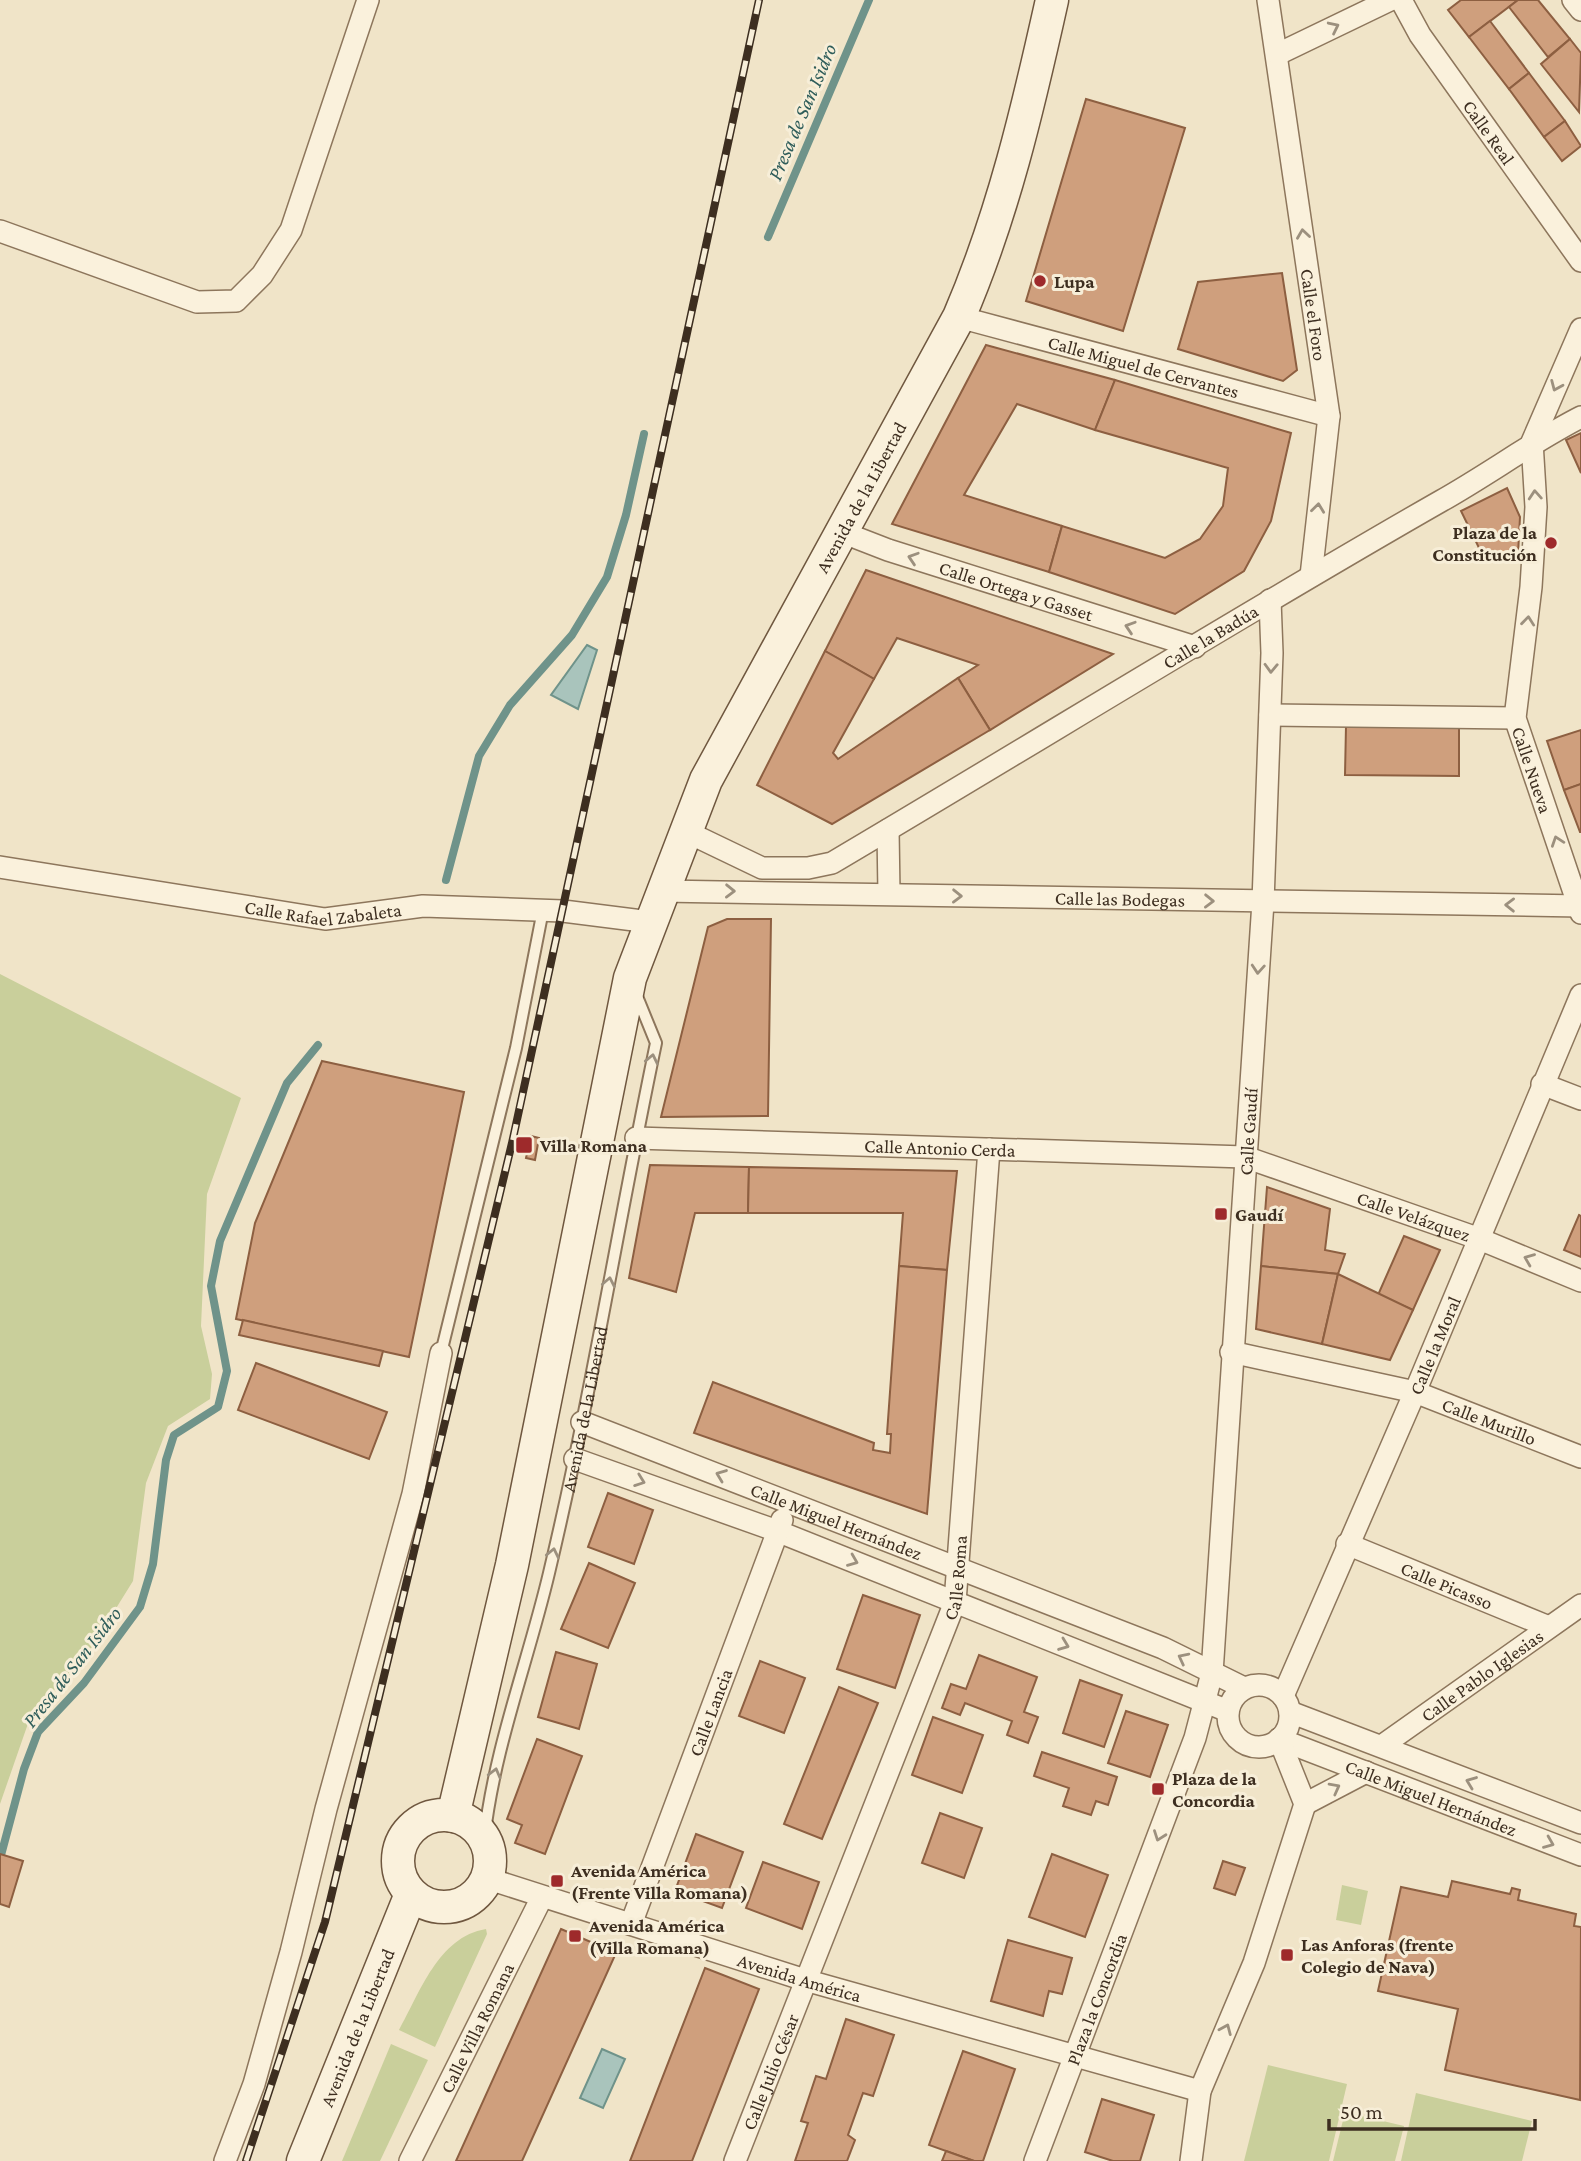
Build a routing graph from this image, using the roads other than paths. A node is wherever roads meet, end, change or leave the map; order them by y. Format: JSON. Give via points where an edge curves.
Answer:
{"nodes":[{"id":1,"x":368,"y":0,"type":"edge"},
{"id":2,"x":1052,"y":0,"type":"edge"},
{"id":3,"x":1268,"y":0,"type":"edge"},
{"id":4,"x":1391,"y":0,"type":"edge"},
{"id":5,"x":1401,"y":0,"type":"edge"},
{"id":6,"x":1573,"y":0,"type":"edge"},
{"id":7,"x":1581,"y":10,"type":"edge"},
{"id":8,"x":1278,"y":54,"type":"junction"},
{"id":9,"x":0,"y":231,"type":"edge"},
{"id":10,"x":1581,"y":261,"type":"edge"},
{"id":11,"x":959,"y":317,"type":"junction"},
{"id":12,"x":1581,"y":329,"type":"edge"},
{"id":13,"x":1329,"y":416,"type":"junction"},
{"id":14,"x":1581,"y":417,"type":"edge"},
{"id":15,"x":1532,"y":442,"type":"junction"},
{"id":16,"x":839,"y":531,"type":"junction"},
{"id":17,"x":1311,"y":576,"type":"junction"},
{"id":18,"x":1270,"y":600,"type":"junction"},
{"id":19,"x":1195,"y":647,"type":"junction"},
{"id":20,"x":1270,"y":715,"type":"junction"},
{"id":21,"x":1516,"y":718,"type":"junction"},
{"id":22,"x":888,"y":830,"type":"junction"},
{"id":23,"x":685,"y":831,"type":"junction"},
{"id":24,"x":832,"y":863,"type":"junction"},
{"id":25,"x":0,"y":867,"type":"edge"},
{"id":26,"x":662,"y":891,"type":"junction"},
{"id":27,"x":787,"y":893,"type":"junction"},
{"id":28,"x":889,"y":894,"type":"junction"},
{"id":29,"x":1263,"y":902,"type":"junction"},
{"id":30,"x":1580,"y":908,"type":"edge"},
{"id":31,"x":543,"y":910,"type":"junction"},
{"id":32,"x":650,"y":922,"type":"junction"},
{"id":33,"x":630,"y":978,"type":"junction"},
{"id":34,"x":1581,"y":995,"type":"edge"},
{"id":35,"x":1542,"y":1084,"type":"junction"},
{"id":36,"x":1581,"y":1100,"type":"edge"},
{"id":37,"x":636,"y":1138,"type":"junction"},
{"id":38,"x":989,"y":1149,"type":"junction"},
{"id":39,"x":1245,"y":1157,"type":"junction"},
{"id":40,"x":1477,"y":1238,"type":"junction"},
{"id":41,"x":1581,"y":1281,"type":"edge"},
{"id":42,"x":1231,"y":1352,"type":"junction"},
{"id":43,"x":441,"y":1353,"type":"joint"},
{"id":44,"x":1415,"y":1392,"type":"junction"},
{"id":45,"x":582,"y":1422,"type":"junction"},
{"id":46,"x":1581,"y":1457,"type":"edge"},
{"id":47,"x":575,"y":1459,"type":"junction"},
{"id":48,"x":790,"y":1502,"type":"junction"},
{"id":49,"x":777,"y":1531,"type":"junction"},
{"id":50,"x":1348,"y":1544,"type":"junction"},
{"id":51,"x":958,"y":1567,"type":"junction"},
{"id":52,"x":955,"y":1602,"type":"junction"},
{"id":53,"x":1581,"y":1605,"type":"edge"},
{"id":54,"x":1549,"y":1627,"type":"junction"},
{"id":55,"x":1212,"y":1672,"type":"junction"},
{"id":56,"x":1244,"y":1688,"type":"junction"},
{"id":57,"x":1206,"y":1702,"type":"junction"},
{"id":58,"x":1286,"y":1704,"type":"junction"},
{"id":59,"x":1228,"y":1711,"type":"junction"},
{"id":60,"x":1279,"y":1740,"type":"junction"},
{"id":61,"x":1383,"y":1745,"type":"junction"},
{"id":62,"x":1366,"y":1772,"type":"junction"},
{"id":63,"x":1305,"y":1804,"type":"junction"},
{"id":64,"x":453,"y":1816,"type":"junction"},
{"id":65,"x":1581,"y":1824,"type":"edge"},
{"id":66,"x":484,"y":1840,"type":"junction"},
{"id":67,"x":1581,"y":1855,"type":"edge"},
{"id":68,"x":486,"y":1878,"type":"junction"},
{"id":69,"x":411,"y":1894,"type":"junction"},
{"id":70,"x":542,"y":1897,"type":"junction"},
{"id":71,"x":631,"y":1924,"type":"junction"},
{"id":72,"x":805,"y":1980,"type":"junction"},
{"id":73,"x":1076,"y":2059,"type":"junction"},
{"id":74,"x":1199,"y":2091,"type":"junction"},
{"id":75,"x":225,"y":2161,"type":"edge"},
{"id":76,"x":303,"y":2161,"type":"edge"},
{"id":77,"x":410,"y":2161,"type":"edge"},
{"id":78,"x":735,"y":2161,"type":"edge"},
{"id":79,"x":1035,"y":2161,"type":"edge"},
{"id":80,"x":1191,"y":2161,"type":"edge"}],
"edges":[{"from":1,"to":9,"type":"street","via":[[291,230],[262,275],[236,301],[197,302]]},
{"from":2,"to":11,"type":"main road","name":"Avenida de la Libertad","via":[[1020,140],[978,273]]},
{"from":3,"to":8,"type":"street","name":"Calle el Foro"},
{"from":8,"to":4,"type":"street","one_way":true},
{"from":5,"to":10,"type":"street","name":"Calle Real","via":[[1420,35]]},
{"from":6,"to":7,"type":"street"},
{"from":13,"to":8,"type":"street","name":"Calle el Foro","one_way":true},
{"from":11,"to":13,"type":"street","name":"Calle Miguel de Cervantes"},
{"from":11,"to":16,"type":"main road","name":"Avenida de la Libertad"},
{"from":12,"to":15,"type":"street","name":"Calle la Badúa","one_way":true},
{"from":17,"to":13,"type":"street","name":"Calle el Foro","one_way":true},
{"from":14,"to":15,"type":"street","name":"Calle la Badúa"},
{"from":15,"to":17,"type":"street","name":"Calle la Badúa","via":[[1492,472]]},
{"from":21,"to":15,"type":"street","name":"Calle Nueva","one_way":true,"via":[[1536,507]]},
{"from":19,"to":16,"type":"street","name":"Calle Ortega y Gasset","one_way":true},
{"from":16,"to":23,"type":"main road","name":"Avenida de la Libertad","via":[[706,780]]},
{"from":17,"to":18,"type":"street","name":"Calle la Badúa"},
{"from":18,"to":19,"type":"street","name":"Calle la Badúa"},
{"from":18,"to":20,"type":"street","name":"Calle Gaudí","one_way":true},
{"from":19,"to":22,"type":"street","name":"Calle la Badúa"},
{"from":20,"to":21,"type":"street"},
{"from":20,"to":29,"type":"street","name":"Calle Gaudí"},
{"from":30,"to":21,"type":"street","name":"Calle Nueva","one_way":true},
{"from":22,"to":24,"type":"street","name":"Calle la Badúa"},
{"from":22,"to":28,"type":"street"},
{"from":23,"to":24,"type":"street","name":"Calle la Badúa","via":[[762,868]]},
{"from":23,"to":26,"type":"main road","name":"Avenida de la Libertad"},
{"from":24,"to":27,"type":"street"},
{"from":25,"to":31,"type":"street","name":"Calle Rafael Zabaleta","via":[[325,919],[423,906]]},
{"from":26,"to":27,"type":"street","name":"Calle las Bodegas","one_way":true},
{"from":26,"to":32,"type":"main road","name":"Avenida de la Libertad"},
{"from":27,"to":28,"type":"street","name":"Calle las Bodegas"},
{"from":28,"to":29,"type":"street","name":"Calle las Bodegas","one_way":true},
{"from":30,"to":29,"type":"street","name":"Calle las Bodegas","one_way":true},
{"from":29,"to":39,"type":"street","name":"Calle Gaudí","one_way":true},
{"from":31,"to":32,"type":"street","name":"Calle Rafael Zabaleta"},
{"from":31,"to":43,"type":"lane","via":[[516,1048]]},
{"from":32,"to":33,"type":"main road","name":"Avenida de la Libertad"},
{"from":37,"to":33,"type":"lane","name":"Avenida de la Libertad","one_way":true,"via":[[656,1043]]},
{"from":33,"to":64,"type":"main road","name":"Avenida de la Libertad","via":[[512,1565]]},
{"from":34,"to":35,"type":"street","name":"Calle la Moral"},
{"from":35,"to":36,"type":"street"},
{"from":35,"to":40,"type":"street","name":"Calle la Moral"},
{"from":37,"to":38,"type":"street","name":"Calle Antonio Cerda"},
{"from":45,"to":37,"type":"lane","name":"Avenida de la Libertad","one_way":true},
{"from":38,"to":39,"type":"street","name":"Calle Antonio Cerda"},
{"from":38,"to":51,"type":"street","name":"Calle Roma"},
{"from":39,"to":40,"type":"street","name":"Calle Velázquez"},
{"from":39,"to":42,"type":"street","name":"Calle Gaudí"},
{"from":41,"to":40,"type":"street","name":"Calle Velázquez","one_way":true},
{"from":40,"to":44,"type":"street","name":"Calle la Moral"},
{"from":42,"to":44,"type":"street","name":"Calle Murillo"},
{"from":42,"to":55,"type":"street","name":"Calle Gaudí"},
{"from":43,"to":75,"type":"street","via":[[413,1494],[291,1952],[254,2084]]},
{"from":44,"to":46,"type":"street","name":"Calle Murillo"},
{"from":44,"to":50,"type":"street","name":"Calle la Moral"},
{"from":45,"to":47,"type":"lane","name":"Avenida de la Libertad"},
{"from":48,"to":45,"type":"street","name":"Calle Miguel Hernández","one_way":true},
{"from":47,"to":49,"type":"street","name":"Calle Miguel Hernández","one_way":true},
{"from":66,"to":47,"type":"lane","name":"Avenida de la Libertad","one_way":true,"via":[[490,1791]]},
{"from":48,"to":49,"type":"street","name":"Calle Lancia"},
{"from":48,"to":51,"type":"street","name":"Calle Miguel Hernández"},
{"from":49,"to":52,"type":"street","name":"Calle Miguel Hernández","one_way":true},
{"from":49,"to":71,"type":"street","name":"Calle Lancia"},
{"from":50,"to":54,"type":"street","name":"Calle Picasso"},
{"from":50,"to":58,"type":"street","name":"Calle la Moral"},
{"from":51,"to":52,"type":"street","name":"Calle Roma"},
{"from":55,"to":51,"type":"street","name":"Calle Miguel Hernández","one_way":true},
{"from":52,"to":57,"type":"street","name":"Calle Miguel Hernández","one_way":true},
{"from":52,"to":72,"type":"street","name":"Calle Roma"},
{"from":53,"to":54,"type":"street","name":"Calle Pablo Iglesias"},
{"from":54,"to":61,"type":"street","name":"Calle Pablo Iglesias"},
{"from":55,"to":56,"type":"street","name":"Calle Miguel Hernández"},
{"from":55,"to":57,"type":"street","name":"Calle Gaudí"},
{"from":56,"to":58,"type":"street","via":[[1257,1684],[1271,1687]]},
{"from":56,"to":59,"type":"street"},
{"from":57,"to":59,"type":"street","name":"Calle Miguel Hernández"},
{"from":57,"to":73,"type":"street","name":"Plaza la Concordia","one_way":true},
{"from":58,"to":60,"type":"street","via":[[1288,1727]]},
{"from":58,"to":61,"type":"street","name":"Calle Miguel Hernández"},
{"from":59,"to":60,"type":"street","via":[[1229,1726],[1244,1742],[1265,1746]]},
{"from":60,"to":62,"type":"street","name":"Calle Miguel Hernández"},
{"from":60,"to":63,"type":"street"},
{"from":65,"to":61,"type":"street","name":"Calle Miguel Hernández","one_way":true},
{"from":63,"to":62,"type":"street","one_way":true},
{"from":62,"to":67,"type":"street","name":"Calle Miguel Hernández","one_way":true},
{"from":74,"to":63,"type":"street","one_way":true,"via":[[1254,1964]]},
{"from":64,"to":66,"type":"main road","via":[[466,1821]]},
{"from":64,"to":69,"type":"main road","via":[[423,1820],[402,1841],[398,1870]]},
{"from":66,"to":68,"type":"main road","via":[[489,1862]]},
{"from":68,"to":69,"type":"main road","via":[[473,1896],[449,1907],[422,1902]]},
{"from":68,"to":70,"type":"street","name":"Avenida América"},
{"from":69,"to":76,"type":"main road","name":"Avenida de la Libertad"},
{"from":70,"to":71,"type":"street","name":"Avenida América"},
{"from":70,"to":77,"type":"street","name":"Calle Villa Romana"},
{"from":71,"to":72,"type":"street","name":"Avenida América"},
{"from":72,"to":73,"type":"street","name":"Avenida América"},
{"from":72,"to":78,"type":"street","name":"Calle Julio César"},
{"from":73,"to":74,"type":"street","name":"Plaza la Concordia"},
{"from":73,"to":79,"type":"street"},
{"from":74,"to":80,"type":"street"}]}
